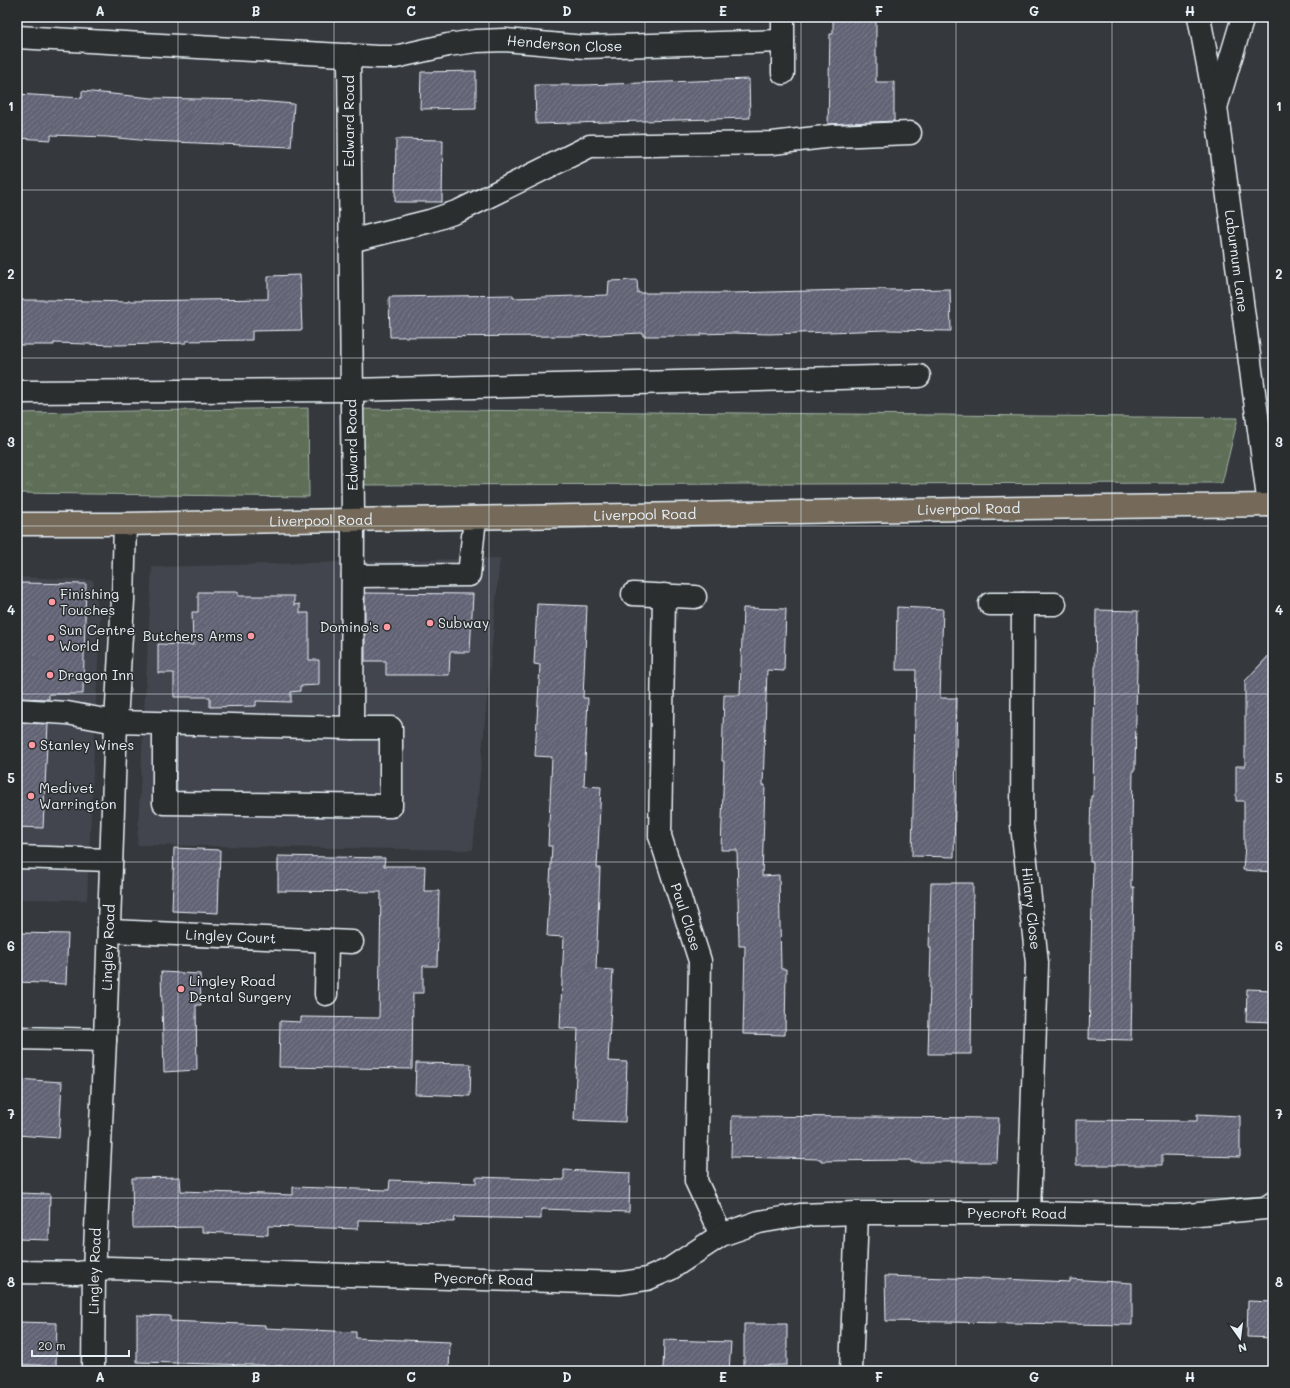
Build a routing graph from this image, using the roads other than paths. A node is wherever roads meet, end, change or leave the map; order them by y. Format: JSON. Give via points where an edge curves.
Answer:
{"nodes":[{"id":1,"x":783,"y":17,"type":"edge"},
{"id":2,"x":1199,"y":17,"type":"edge"},
{"id":3,"x":1243,"y":17,"type":"edge"},
{"id":4,"x":17,"y":37,"type":"edge"},
{"id":5,"x":783,"y":41,"type":"junction"},
{"id":6,"x":349,"y":55,"type":"junction"},
{"id":7,"x":783,"y":73,"type":"dead end"},
{"id":8,"x":1216,"y":107,"type":"junction"},
{"id":9,"x":910,"y":133,"type":"dead end"},
{"id":10,"x":350,"y":241,"type":"junction"},
{"id":11,"x":919,"y":376,"type":"dead end"},
{"id":12,"x":351,"y":390,"type":"junction"},
{"id":13,"x":17,"y":392,"type":"edge"},
{"id":14,"x":1271,"y":505,"type":"edge"},
{"id":15,"x":475,"y":518,"type":"junction"},
{"id":16,"x":353,"y":520,"type":"junction"},
{"id":17,"x":17,"y":524,"type":"edge"},
{"id":18,"x":125,"y":524,"type":"junction"},
{"id":19,"x":353,"y":576,"type":"junction"},
{"id":20,"x":633,"y":594,"type":"dead end"},
{"id":21,"x":664,"y":595,"type":"junction"},
{"id":22,"x":695,"y":597,"type":"dead end"},
{"id":23,"x":990,"y":604,"type":"dead end"},
{"id":24,"x":1023,"y":604,"type":"junction"},
{"id":25,"x":1055,"y":604,"type":"dead end"},
{"id":26,"x":17,"y":710,"type":"edge"},
{"id":27,"x":116,"y":722,"type":"junction"},
{"id":28,"x":164,"y":723,"type":"junction"},
{"id":29,"x":352,"y":728,"type":"junction"},
{"id":30,"x":17,"y":857,"type":"edge"},
{"id":31,"x":111,"y":860,"type":"junction"},
{"id":32,"x":110,"y":932,"type":"junction"},
{"id":33,"x":327,"y":941,"type":"junction"},
{"id":34,"x":352,"y":942,"type":"dead end"},
{"id":35,"x":326,"y":994,"type":"dead end"},
{"id":36,"x":17,"y":1038,"type":"edge"},
{"id":37,"x":105,"y":1040,"type":"junction"},
{"id":38,"x":1273,"y":1203,"type":"edge"},
{"id":39,"x":857,"y":1213,"type":"junction"},
{"id":40,"x":1029,"y":1213,"type":"junction"},
{"id":41,"x":721,"y":1235,"type":"junction"},
{"id":42,"x":94,"y":1271,"type":"junction"},
{"id":43,"x":17,"y":1272,"type":"edge"},
{"id":44,"x":93,"y":1371,"type":"edge"},
{"id":45,"x":851,"y":1371,"type":"edge"}],
"edges":[{"from":1,"to":5,"type":"street"},
{"from":2,"to":8,"type":"street","name":"Laburnum Lane"},
{"from":3,"to":8,"type":"street"},
{"from":4,"to":6,"type":"street","name":"Edward Road"},
{"from":5,"to":6,"type":"street","name":"Henderson Close","via":[[585,47],[505,40],[455,44],[395,57]]},
{"from":5,"to":7,"type":"street"},
{"from":6,"to":10,"type":"street","name":"Edward Road"},
{"from":8,"to":14,"type":"street","name":"Laburnum Lane"},
{"from":9,"to":10,"type":"street","via":[[833,136],[774,143],[590,146],[459,211]]},
{"from":10,"to":12,"type":"street","name":"Edward Road"},
{"from":11,"to":12,"type":"street"},
{"from":12,"to":13,"type":"street"},
{"from":12,"to":16,"type":"street","name":"Edward Road"},
{"from":14,"to":15,"type":"highway","name":"Liverpool Road"},
{"from":15,"to":16,"type":"highway","name":"Liverpool Road"},
{"from":15,"to":19,"type":"street","via":[[469,575]]},
{"from":16,"to":18,"type":"highway","name":"Liverpool Road"},
{"from":16,"to":19,"type":"street","name":"Edward Road"},
{"from":17,"to":18,"type":"highway","name":"Liverpool Road"},
{"from":18,"to":27,"type":"street","name":"Lingley Road"},
{"from":19,"to":29,"type":"street","name":"Edward Road"},
{"from":20,"to":21,"type":"street"},
{"from":21,"to":22,"type":"street"},
{"from":21,"to":41,"type":"street","name":"Paul Close","via":[[660,836],[700,961],[696,1181]]},
{"from":23,"to":24,"type":"street"},
{"from":24,"to":25,"type":"street"},
{"from":24,"to":40,"type":"street","name":"Hilary Close","via":[[1022,825],[1037,963]]},
{"from":26,"to":27,"type":"street","via":[[67,713]]},
{"from":27,"to":28,"type":"street"},
{"from":27,"to":31,"type":"street","name":"Lingley Road"},
{"from":28,"to":29,"type":"street"},
{"from":28,"to":29,"type":"street","via":[[164,803],[390,806],[391,728]]},
{"from":30,"to":31,"type":"street"},
{"from":31,"to":32,"type":"street","name":"Lingley Road"},
{"from":32,"to":33,"type":"street","name":"Lingley Court"},
{"from":32,"to":37,"type":"street","name":"Lingley Road"},
{"from":33,"to":34,"type":"street","name":"Lingley Court"},
{"from":33,"to":35,"type":"street"},
{"from":36,"to":37,"type":"street"},
{"from":37,"to":42,"type":"street","name":"Lingley Road"},
{"from":38,"to":40,"type":"street","name":"Pyecroft Road","via":[[1265,1208],[1176,1216]]},
{"from":39,"to":40,"type":"street","name":"Pyecroft Road"},
{"from":39,"to":41,"type":"street","name":"Pyecroft Road","via":[[800,1215],[759,1222]]},
{"from":39,"to":45,"type":"street"},
{"from":41,"to":42,"type":"street","name":"Pyecroft Road","via":[[670,1270],[646,1279],[621,1284],[109,1268]]},
{"from":42,"to":43,"type":"street","name":"Pyecroft Road"},
{"from":42,"to":44,"type":"street","name":"Lingley Road"}]}
